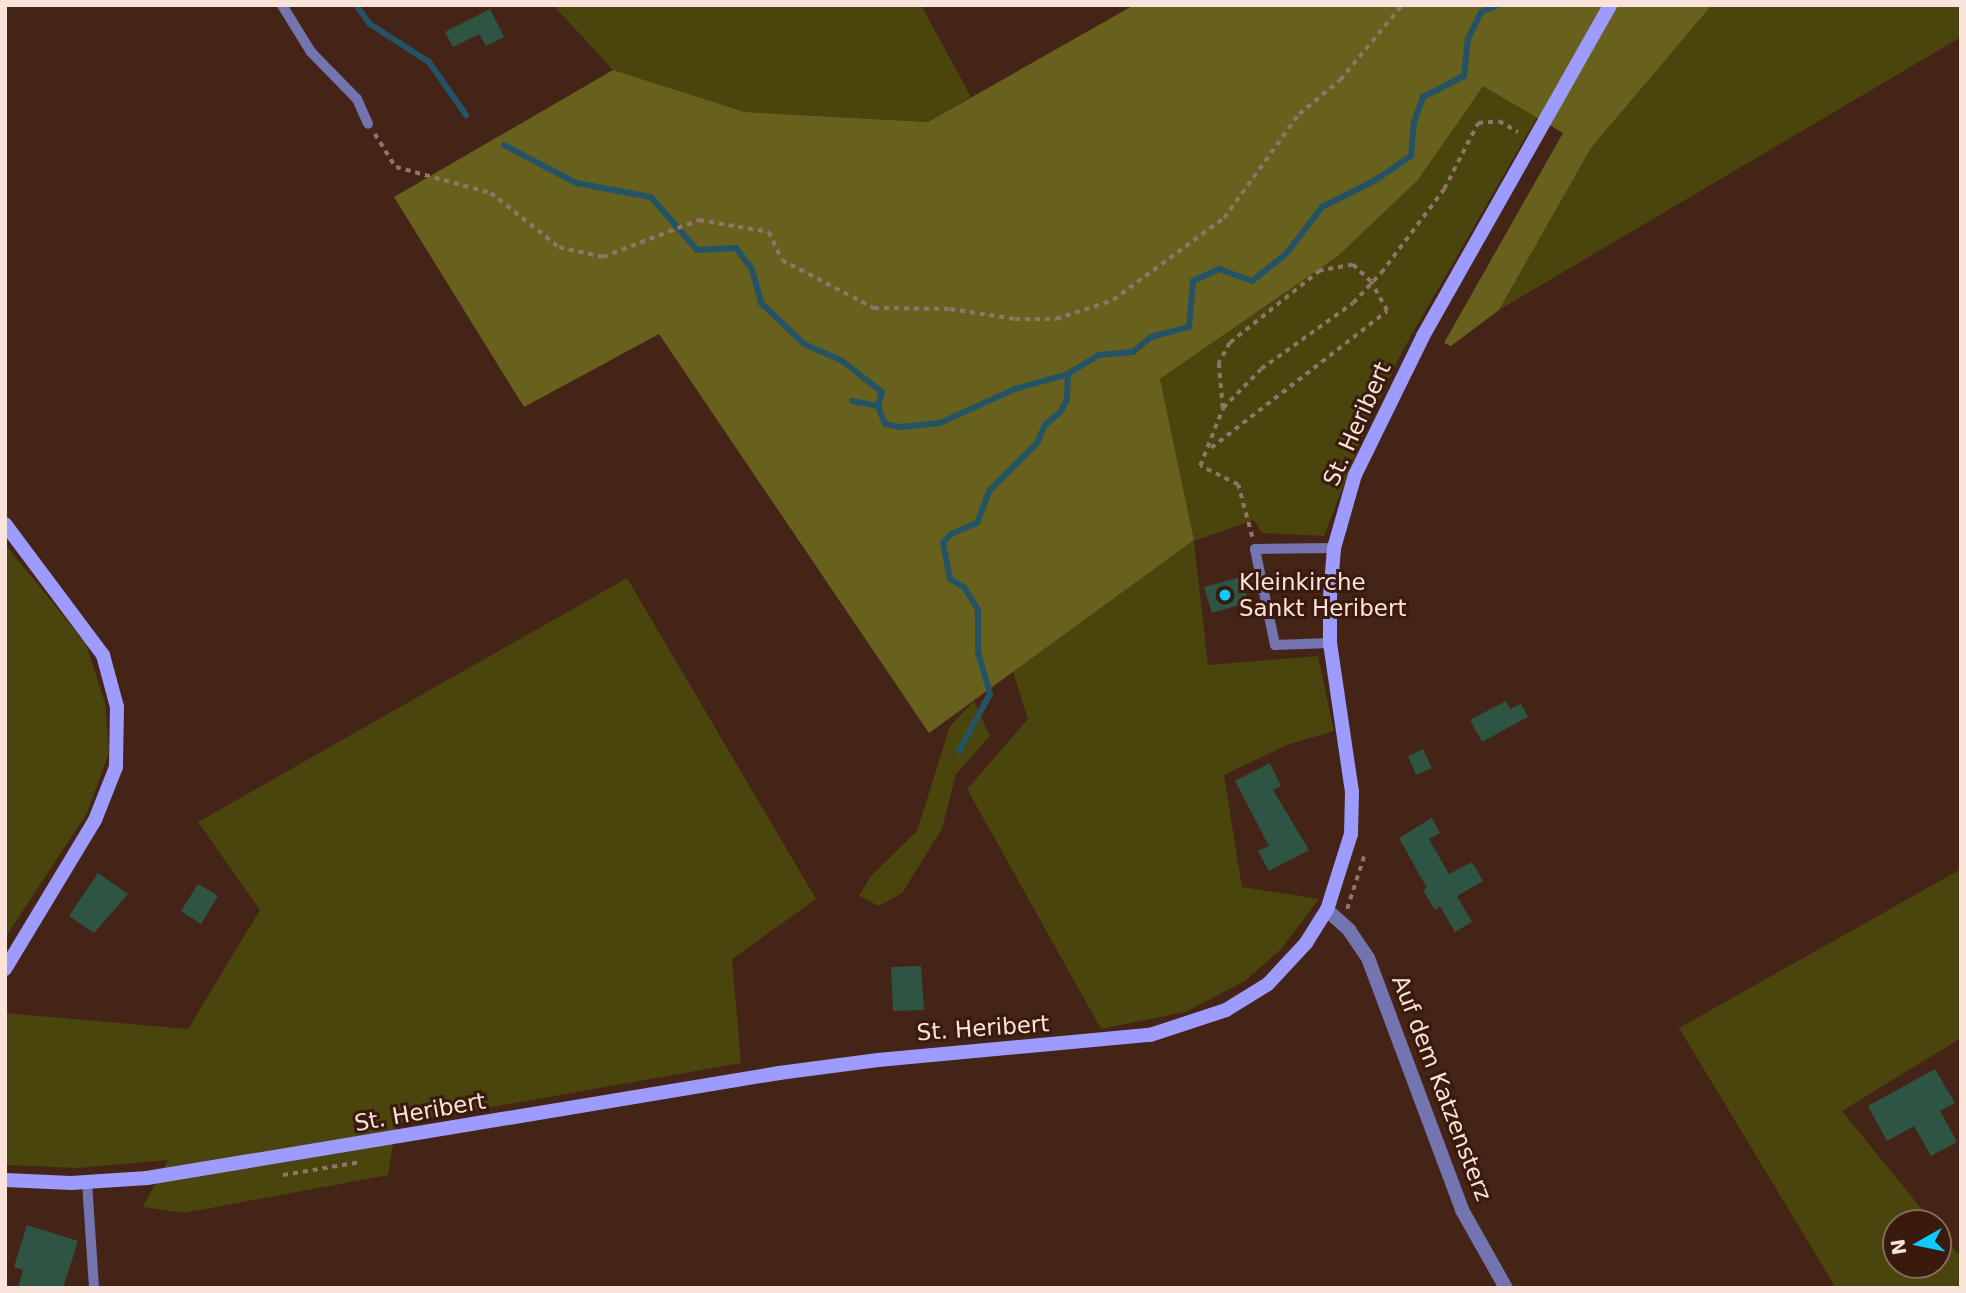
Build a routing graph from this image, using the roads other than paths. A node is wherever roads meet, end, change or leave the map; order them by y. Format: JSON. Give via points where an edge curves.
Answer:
{"nodes":[{"id":1,"x":282,"y":5,"type":"edge"},
{"id":2,"x":1610,"y":5,"type":"edge"},
{"id":3,"x":368,"y":124,"type":"road end"},
{"id":4,"x":5,"y":524,"type":"edge"},
{"id":5,"x":1334,"y":548,"type":"junction"},
{"id":6,"x":1330,"y":643,"type":"junction"},
{"id":7,"x":1327,"y":910,"type":"junction"},
{"id":8,"x":5,"y":969,"type":"edge"},
{"id":9,"x":5,"y":1180,"type":"edge"},
{"id":10,"x":87,"y":1182,"type":"junction"},
{"id":11,"x":94,"y":1288,"type":"edge"},
{"id":12,"x":1506,"y":1288,"type":"edge"}],
"edges":[{"from":1,"to":3,"type":"lane","via":[[311,52],[357,99]]},
{"from":2,"to":5,"type":"street","name":"St. Heribert","via":[[1423,336],[1354,475]]},
{"from":4,"to":8,"type":"street","via":[[103,655],[117,708],[116,766],[95,820]]},
{"from":5,"to":6,"type":"street","name":"St. Heribert"},
{"from":5,"to":6,"type":"lane","via":[[1255,549],[1275,645]]},
{"from":6,"to":7,"type":"street","name":"St. Heribert","via":[[1352,792],[1351,834]]},
{"from":7,"to":10,"type":"street","name":"St. Heribert","via":[[1306,943],[1268,984],[1226,1010],[1150,1035],[878,1059],[315,1154]]},
{"from":7,"to":12,"type":"street","name":"Auf dem Katzensterz","via":[[1368,958],[1462,1210]]},
{"from":9,"to":10,"type":"street","name":"St. Heribert"},
{"from":10,"to":11,"type":"lane"}]}
